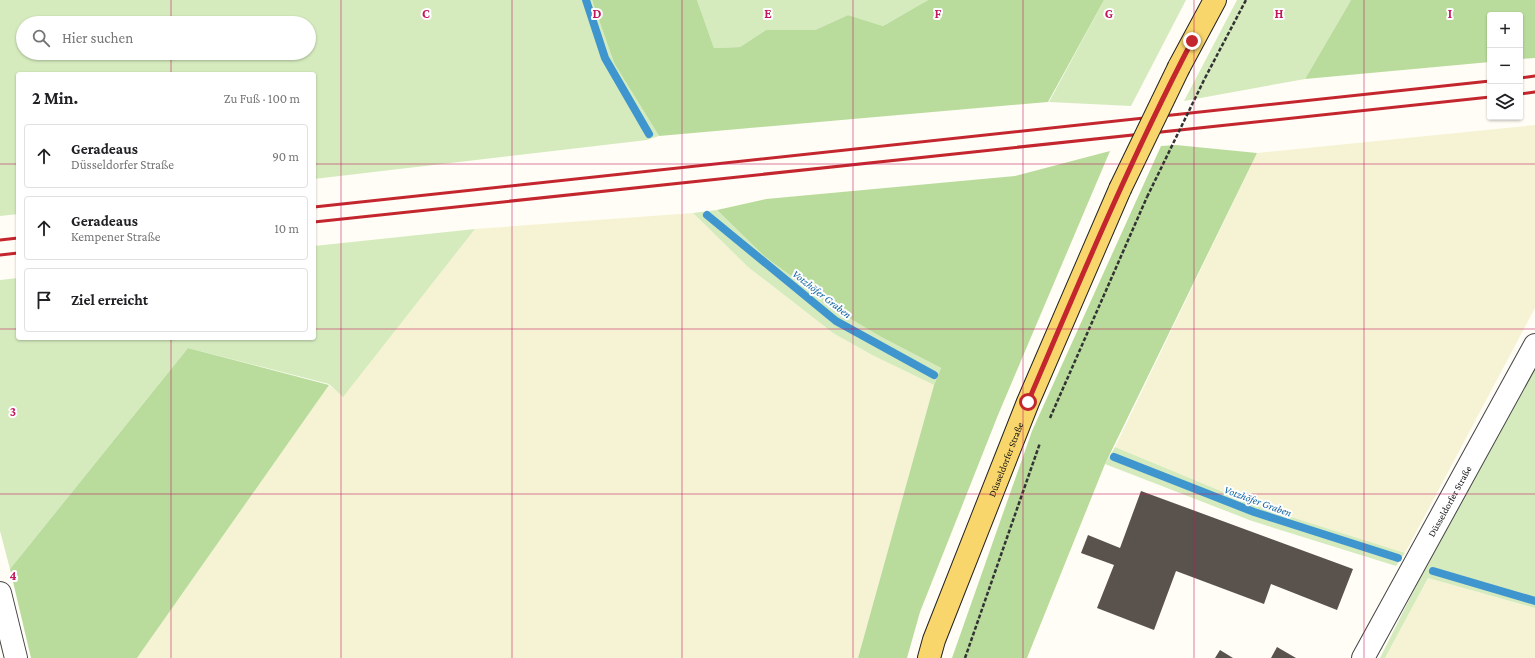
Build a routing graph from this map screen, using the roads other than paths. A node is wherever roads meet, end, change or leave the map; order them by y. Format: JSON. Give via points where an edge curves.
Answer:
{"nodes":[{"id":1,"x":1215,"y":0,"type":"edge"},
{"id":2,"x":1535,"y":344,"type":"edge"},
{"id":3,"x":0,"y":593,"type":"edge"},
{"id":4,"x":16,"y":658,"type":"edge"},
{"id":5,"x":929,"y":658,"type":"edge"},
{"id":6,"x":1363,"y":658,"type":"edge"}],
"edges":[{"from":1,"to":5,"type":"main road","name":"Düsseldorfer Straße","bridge":true,"via":[[1178,67],[1120,189],[1028,402]]},
{"from":2,"to":6,"type":"street","name":"Düsseldorfer Straße"},
{"from":3,"to":4,"type":"street"}]}
